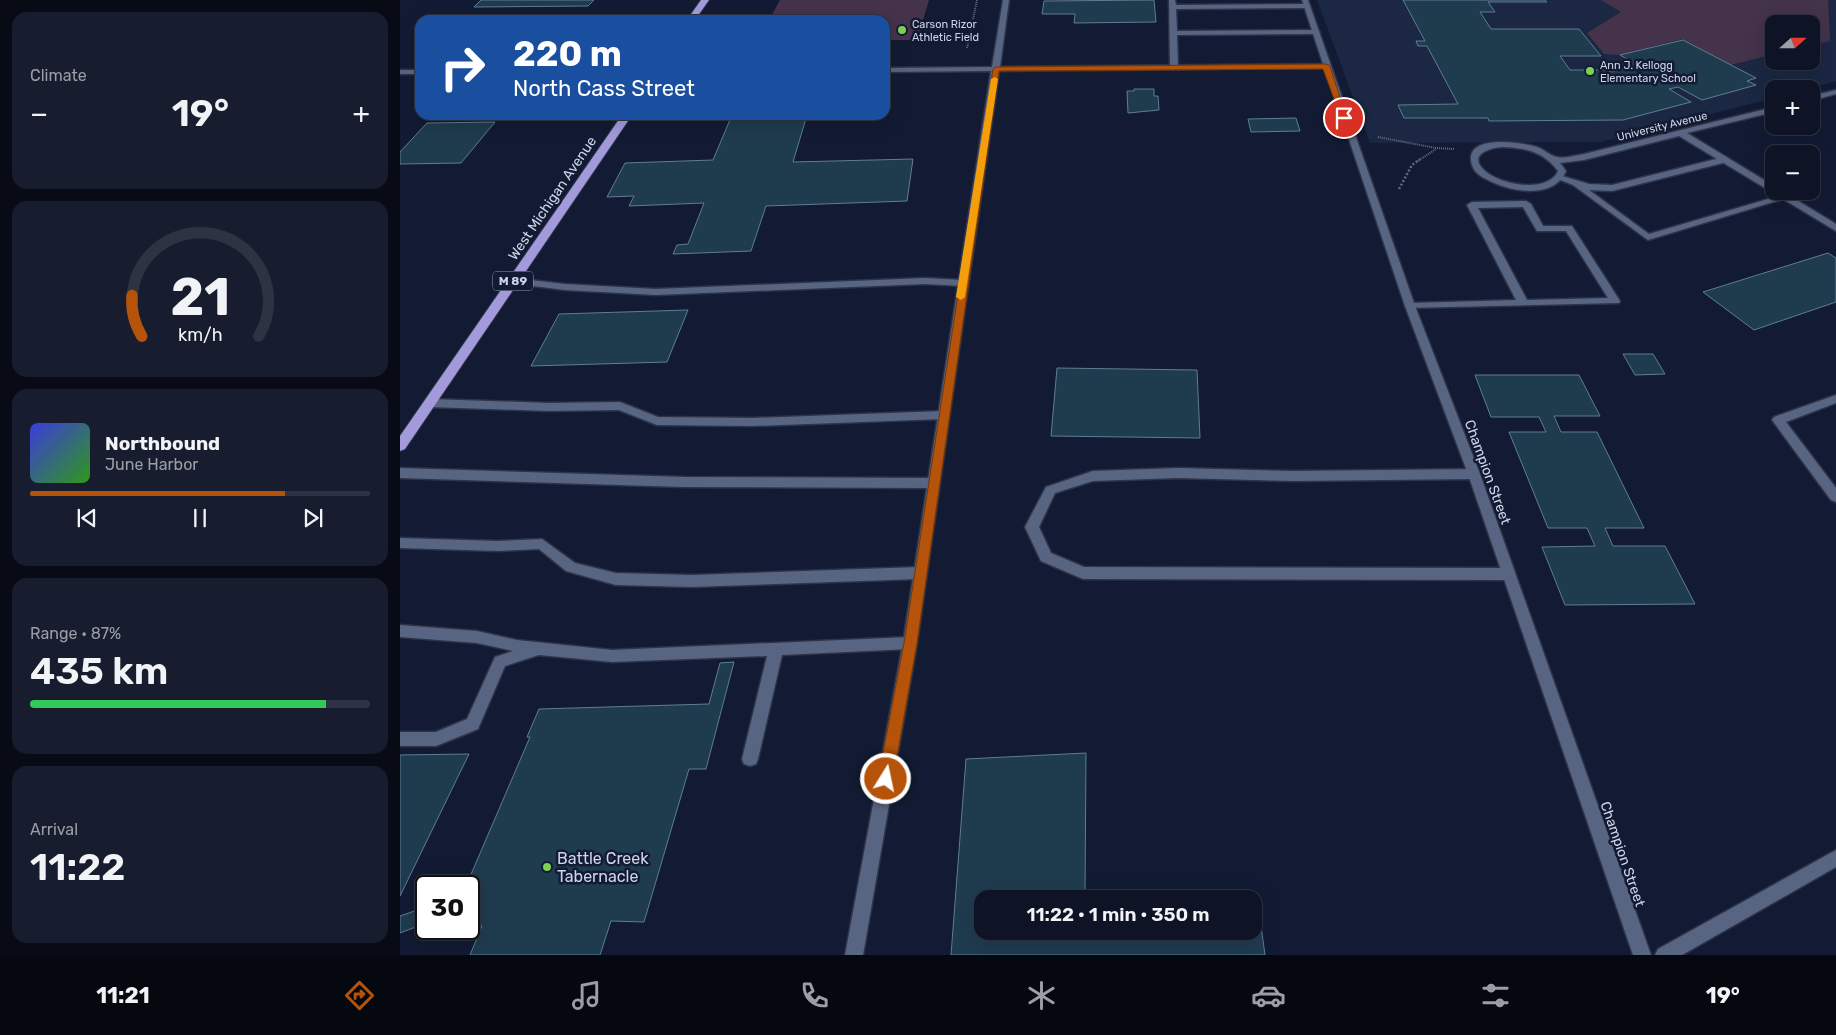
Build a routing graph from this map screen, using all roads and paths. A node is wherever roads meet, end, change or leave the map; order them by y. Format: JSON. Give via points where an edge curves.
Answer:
{"nodes":[{"id":1,"x":705,"y":0,"type":"edge"},
{"id":2,"x":977,"y":0,"type":"edge"},
{"id":3,"x":1006,"y":0,"type":"edge"},
{"id":4,"x":1306,"y":3,"type":"edge"},
{"id":5,"x":1172,"y":4,"type":"edge"},
{"id":6,"x":694,"y":15,"type":"edge"},
{"id":7,"x":1316,"y":32,"type":"junction"},
{"id":8,"x":1172,"y":33,"type":"junction"},
{"id":9,"x":966,"y":55,"type":"dead end"},
{"id":10,"x":1326,"y":66,"type":"junction"},
{"id":11,"x":1174,"y":67,"type":"junction"},
{"id":12,"x":996,"y":69,"type":"junction"},
{"id":13,"x":890,"y":70,"type":"edge"},
{"id":14,"x":400,"y":72,"type":"edge"},
{"id":15,"x":415,"y":72,"type":"edge"},
{"id":16,"x":1836,"y":92,"type":"edge"},
{"id":17,"x":1820,"y":96,"type":"edge"},
{"id":18,"x":1765,"y":111,"type":"edge"},
{"id":19,"x":624,"y":120,"type":"edge"},
{"id":20,"x":1682,"y":134,"type":"junction"},
{"id":21,"x":1378,"y":138,"type":"dead end"},
{"id":22,"x":1436,"y":148,"type":"junction"},
{"id":23,"x":1462,"y":149,"type":"dead end"},
{"id":24,"x":1554,"y":160,"type":"junction"},
{"id":25,"x":1724,"y":160,"type":"junction"},
{"id":26,"x":1559,"y":178,"type":"junction"},
{"id":27,"x":1577,"y":185,"type":"junction"},
{"id":28,"x":1765,"y":185,"type":"edge"},
{"id":29,"x":1399,"y":189,"type":"dead end"},
{"id":30,"x":1774,"y":200,"type":"edge"},
{"id":31,"x":1790,"y":200,"type":"edge"},
{"id":32,"x":1836,"y":228,"type":"edge"},
{"id":33,"x":513,"y":280,"type":"junction"},
{"id":34,"x":963,"y":283,"type":"junction"},
{"id":35,"x":1523,"y":303,"type":"junction"},
{"id":36,"x":1410,"y":306,"type":"junction"},
{"id":37,"x":1836,"y":399,"type":"edge"},
{"id":38,"x":430,"y":403,"type":"junction"},
{"id":39,"x":943,"y":415,"type":"junction"},
{"id":40,"x":400,"y":446,"type":"edge"},
{"id":41,"x":400,"y":473,"type":"edge"},
{"id":42,"x":1474,"y":474,"type":"junction"},
{"id":43,"x":932,"y":483,"type":"junction"},
{"id":44,"x":1836,"y":497,"type":"edge"},
{"id":45,"x":400,"y":542,"type":"edge"},
{"id":46,"x":919,"y":573,"type":"junction"},
{"id":47,"x":1508,"y":574,"type":"junction"},
{"id":48,"x":400,"y":631,"type":"edge"},
{"id":49,"x":910,"y":643,"type":"junction"},
{"id":50,"x":539,"y":648,"type":"junction"},
{"id":51,"x":776,"y":648,"type":"junction"},
{"id":52,"x":400,"y":739,"type":"edge"},
{"id":53,"x":750,"y":759,"type":"dead end"},
{"id":54,"x":1836,"y":858,"type":"edge"},
{"id":55,"x":854,"y":955,"type":"edge"},
{"id":56,"x":1642,"y":955,"type":"edge"},
{"id":57,"x":1664,"y":955,"type":"edge"}],
"edges":[{"from":1,"to":6,"type":"highway"},
{"from":2,"to":9,"type":"path"},
{"from":3,"to":12,"type":"street"},
{"from":4,"to":5,"type":"street"},
{"from":4,"to":7,"type":"street","name":"Champion Street"},
{"from":5,"to":8,"type":"street"},
{"from":7,"to":8,"type":"street"},
{"from":7,"to":10,"type":"street","name":"Champion Street"},
{"from":8,"to":11,"type":"street"},
{"from":10,"to":11,"type":"street"},
{"from":10,"to":36,"type":"street","name":"Champion Street"},
{"from":11,"to":12,"type":"street"},
{"from":12,"to":13,"type":"street"},
{"from":12,"to":34,"type":"street"},
{"from":14,"to":15,"type":"street"},
{"from":16,"to":17,"type":"street"},
{"from":18,"to":20,"type":"street","name":"University Avenue"},
{"from":19,"to":33,"type":"highway","name":"West Michigan Avenue","number":"M 89"},
{"from":20,"to":24,"type":"street","name":"University Avenue"},
{"from":20,"to":25,"type":"street"},
{"from":21,"to":22,"type":"path"},
{"from":22,"to":23,"type":"path"},
{"from":22,"to":29,"type":"path","via":[[1412,165]]},
{"from":24,"to":26,"type":"street","via":[[1562,171]]},
{"from":24,"to":26,"type":"street","via":[[1529,147],[1501,144],[1480,150],[1475,156],[1479,170],[1488,177],[1515,187],[1543,187]]},
{"from":25,"to":27,"type":"street","via":[[1612,188]]},
{"from":25,"to":28,"type":"street"},
{"from":26,"to":27,"type":"street"},
{"from":27,"to":30,"type":"street","via":[[1648,236]]},
{"from":31,"to":32,"type":"street"},
{"from":33,"to":34,"type":"street","via":[[565,287],[656,292],[925,281]]},
{"from":33,"to":38,"type":"highway","name":"West Michigan Avenue","number":"M 89"},
{"from":34,"to":39,"type":"street"},
{"from":35,"to":35,"type":"street","via":[[1615,301],[1569,228],[1540,229],[1526,204],[1472,206]]},
{"from":35,"to":36,"type":"street"},
{"from":36,"to":42,"type":"street","name":"Champion Street"},
{"from":37,"to":44,"type":"street","via":[[1778,420]]},
{"from":38,"to":39,"type":"street","via":[[620,406],[657,421],[752,422]]},
{"from":38,"to":40,"type":"highway","name":"West Michigan Avenue","number":"M 89"},
{"from":39,"to":43,"type":"street"},
{"from":41,"to":43,"type":"street","via":[[684,482]]},
{"from":42,"to":47,"type":"street","name":"Champion Street"},
{"from":42,"to":47,"type":"street","via":[[1093,476],[1050,490],[1032,527],[1046,557],[1083,573]]},
{"from":43,"to":46,"type":"street"},
{"from":45,"to":46,"type":"street","via":[[498,546],[542,544],[571,567],[616,579],[692,581]]},
{"from":46,"to":49,"type":"street"},
{"from":47,"to":56,"type":"street","name":"Champion Street"},
{"from":48,"to":50,"type":"street","via":[[477,637]]},
{"from":49,"to":51,"type":"street"},
{"from":49,"to":55,"type":"street"},
{"from":50,"to":51,"type":"street","via":[[612,656]]},
{"from":50,"to":52,"type":"street","via":[[500,662],[472,724],[436,739]]},
{"from":51,"to":53,"type":"street"},
{"from":54,"to":57,"type":"street"}]}
